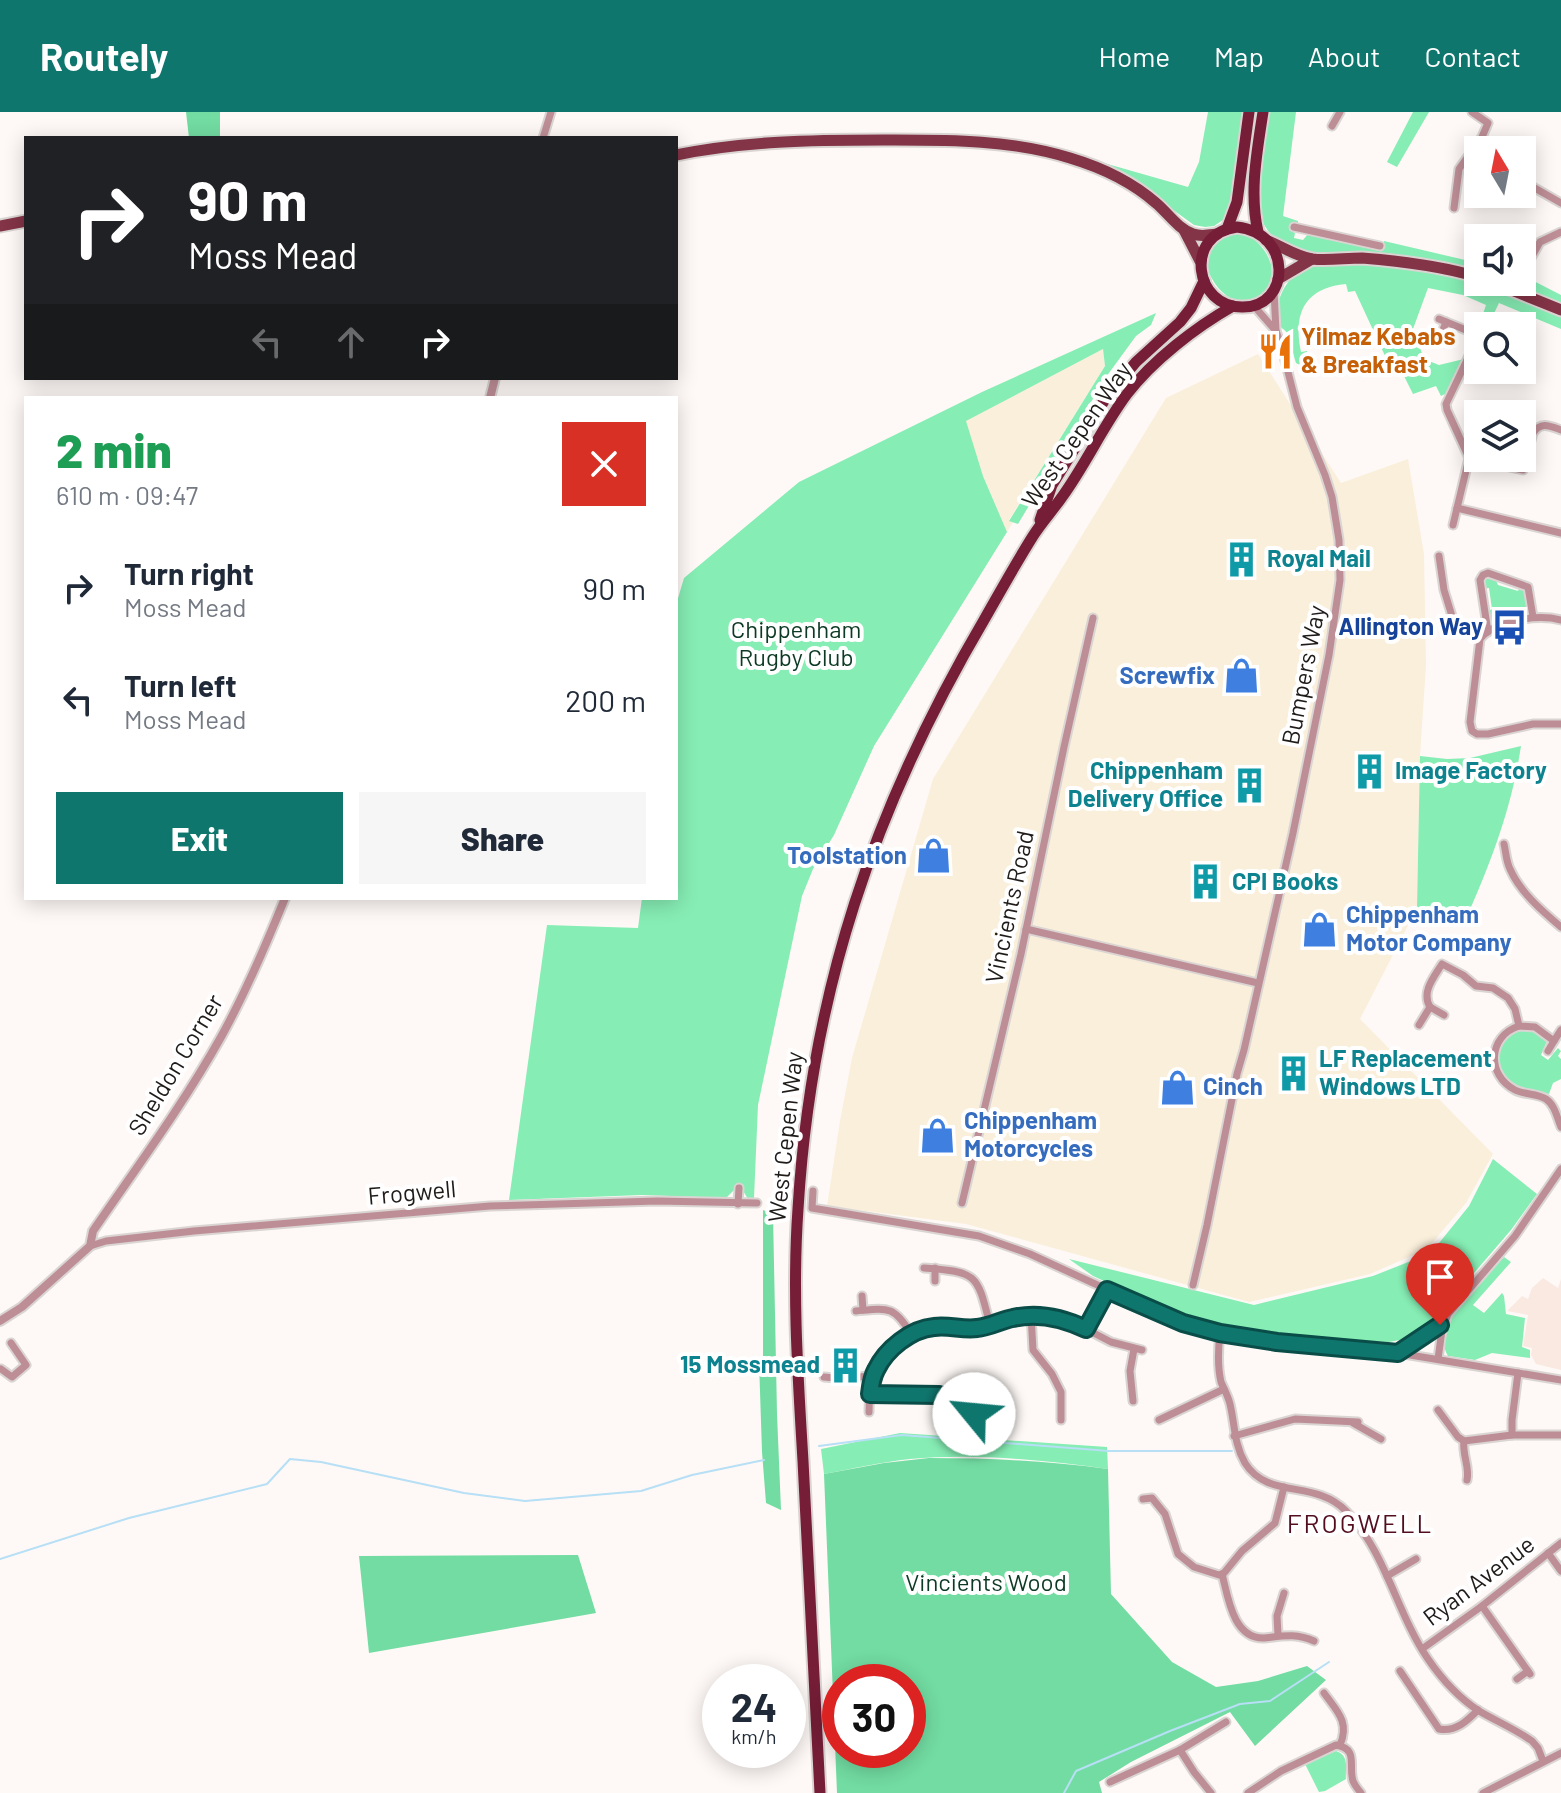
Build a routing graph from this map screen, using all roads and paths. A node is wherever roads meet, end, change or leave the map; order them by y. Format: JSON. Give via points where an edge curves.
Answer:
{"nodes":[{"id":1,"x":551,"y":112,"type":"edge"},
{"id":2,"x":1249,"y":112,"type":"edge"},
{"id":3,"x":1263,"y":112,"type":"edge"},
{"id":4,"x":1340,"y":112,"type":"edge"},
{"id":5,"x":1472,"y":112,"type":"edge"},
{"id":6,"x":1332,"y":126,"type":"dead end"},
{"id":7,"x":544,"y":136,"type":"edge"},
{"id":8,"x":678,"y":155,"type":"edge"},
{"id":9,"x":1536,"y":189,"type":"edge"},
{"id":10,"x":1561,"y":203,"type":"edge"},
{"id":11,"x":1454,"y":208,"type":"dead end"},
{"id":12,"x":24,"y":221,"type":"edge"},
{"id":13,"x":0,"y":226,"type":"edge"},
{"id":14,"x":1183,"y":229,"type":"junction"},
{"id":15,"x":1222,"y":231,"type":"junction"},
{"id":16,"x":1299,"y":231,"type":"dead end"},
{"id":17,"x":1561,"y":232,"type":"edge"},
{"id":18,"x":1262,"y":236,"type":"junction"},
{"id":19,"x":1355,"y":240,"type":"junction"},
{"id":20,"x":1380,"y":246,"type":"dead end"},
{"id":21,"x":1536,"y":248,"type":"edge"},
{"id":22,"x":1352,"y":258,"type":"junction"},
{"id":23,"x":1312,"y":259,"type":"junction"},
{"id":24,"x":1200,"y":261,"type":"junction"},
{"id":25,"x":1464,"y":274,"type":"edge"},
{"id":26,"x":1204,"y":281,"type":"junction"},
{"id":27,"x":1276,"y":284,"type":"junction"},
{"id":28,"x":1535,"y":296,"type":"edge"},
{"id":29,"x":1233,"y":306,"type":"junction"},
{"id":30,"x":1254,"y":306,"type":"junction"},
{"id":31,"x":1561,"y":310,"type":"edge"},
{"id":32,"x":1464,"y":329,"type":"edge"},
{"id":33,"x":1276,"y":331,"type":"junction"},
{"id":34,"x":1441,"y":335,"type":"dead end"},
{"id":35,"x":1464,"y":366,"type":"edge"},
{"id":36,"x":1536,"y":429,"type":"edge"},
{"id":37,"x":1561,"y":430,"type":"edge"},
{"id":38,"x":1464,"y":447,"type":"edge"},
{"id":39,"x":1466,"y":472,"type":"edge"},
{"id":40,"x":1457,"y":508,"type":"junction"},
{"id":41,"x":1453,"y":525,"type":"dead end"},
{"id":42,"x":1035,"y":532,"type":"junction"},
{"id":43,"x":1561,"y":533,"type":"edge"},
{"id":44,"x":1439,"y":556,"type":"dead end"},
{"id":45,"x":1533,"y":617,"type":"junction"},
{"id":46,"x":1093,"y":618,"type":"dead end"},
{"id":47,"x":1561,"y":620,"type":"edge"},
{"id":48,"x":1488,"y":632,"type":"junction"},
{"id":49,"x":1480,"y":639,"type":"junction"},
{"id":50,"x":1561,"y":724,"type":"edge"},
{"id":51,"x":1504,"y":844,"type":"dead end"},
{"id":52,"x":284,"y":900,"type":"edge"},
{"id":53,"x":1561,"y":927,"type":"edge"},
{"id":54,"x":1026,"y":929,"type":"junction"},
{"id":55,"x":1447,"y":955,"type":"dead end"},
{"id":56,"x":1442,"y":964,"type":"junction"},
{"id":57,"x":1258,"y":983,"type":"junction"},
{"id":58,"x":1430,"y":1007,"type":"junction"},
{"id":59,"x":1444,"y":1015,"type":"dead end"},
{"id":60,"x":1419,"y":1025,"type":"dead end"},
{"id":61,"x":1519,"y":1026,"type":"junction"},
{"id":62,"x":1561,"y":1030,"type":"edge"},
{"id":63,"x":1554,"y":1041,"type":"junction"},
{"id":64,"x":1548,"y":1051,"type":"dead end"},
{"id":65,"x":1561,"y":1127,"type":"edge"},
{"id":66,"x":1561,"y":1169,"type":"edge"},
{"id":67,"x":739,"y":1188,"type":"dead end"},
{"id":68,"x":813,"y":1191,"type":"dead end"},
{"id":69,"x":757,"y":1203,"type":"dead end"},
{"id":70,"x":962,"y":1203,"type":"dead end"},
{"id":71,"x":738,"y":1204,"type":"junction"},
{"id":72,"x":812,"y":1208,"type":"junction"},
{"id":73,"x":810,"y":1219,"type":"dead end"},
{"id":74,"x":90,"y":1246,"type":"junction"},
{"id":75,"x":924,"y":1268,"type":"dead end"},
{"id":76,"x":935,"y":1268,"type":"junction"},
{"id":77,"x":935,"y":1281,"type":"dead end"},
{"id":78,"x":1193,"y":1285,"type":"dead end"},
{"id":79,"x":1107,"y":1290,"type":"junction"},
{"id":80,"x":862,"y":1296,"type":"dead end"},
{"id":81,"x":1031,"y":1315,"type":"junction"},
{"id":82,"x":0,"y":1321,"type":"edge"},
{"id":83,"x":1443,"y":1323,"type":"junction"},
{"id":84,"x":990,"y":1325,"type":"junction"},
{"id":85,"x":1086,"y":1329,"type":"junction"},
{"id":86,"x":1220,"y":1333,"type":"junction"},
{"id":87,"x":911,"y":1334,"type":"junction"},
{"id":88,"x":11,"y":1343,"type":"dead end"},
{"id":89,"x":1398,"y":1353,"type":"junction"},
{"id":90,"x":1438,"y":1359,"type":"junction"},
{"id":91,"x":1,"y":1369,"type":"edge"},
{"id":92,"x":1518,"y":1373,"type":"junction"},
{"id":93,"x":874,"y":1375,"type":"junction"},
{"id":94,"x":824,"y":1377,"type":"dead end"},
{"id":95,"x":1561,"y":1380,"type":"edge"},
{"id":96,"x":982,"y":1388,"type":"dead end"},
{"id":97,"x":1224,"y":1389,"type":"junction"},
{"id":98,"x":870,"y":1394,"type":"junction"},
{"id":99,"x":1130,"y":1396,"type":"dead end"},
{"id":100,"x":1438,"y":1410,"type":"dead end"},
{"id":101,"x":869,"y":1412,"type":"dead end"},
{"id":102,"x":1454,"y":1413,"type":"dead end"},
{"id":103,"x":974,"y":1414,"type":"junction"},
{"id":104,"x":983,"y":1420,"type":"dead end"},
{"id":105,"x":1061,"y":1420,"type":"dead end"},
{"id":106,"x":1159,"y":1420,"type":"dead end"},
{"id":107,"x":1445,"y":1420,"type":"junction"},
{"id":108,"x":1512,"y":1435,"type":"junction"},
{"id":109,"x":1561,"y":1435,"type":"edge"},
{"id":110,"x":1234,"y":1436,"type":"junction"},
{"id":111,"x":1381,"y":1439,"type":"dead end"},
{"id":112,"x":1464,"y":1441,"type":"junction"},
{"id":113,"x":1467,"y":1480,"type":"dead end"},
{"id":114,"x":1284,"y":1487,"type":"junction"},
{"id":115,"x":1150,"y":1496,"type":"dead end"},
{"id":116,"x":1561,"y":1543,"type":"edge"},
{"id":117,"x":1548,"y":1553,"type":"junction"},
{"id":118,"x":1416,"y":1559,"type":"dead end"},
{"id":119,"x":1561,"y":1571,"type":"edge"},
{"id":120,"x":1222,"y":1574,"type":"junction"},
{"id":121,"x":1387,"y":1576,"type":"junction"},
{"id":122,"x":1284,"y":1599,"type":"dead end"},
{"id":123,"x":1482,"y":1606,"type":"junction"},
{"id":124,"x":1278,"y":1635,"type":"junction"},
{"id":125,"x":1311,"y":1637,"type":"dead end"},
{"id":126,"x":1422,"y":1649,"type":"junction"},
{"id":127,"x":1404,"y":1674,"type":"dead end"},
{"id":128,"x":1517,"y":1679,"type":"dead end"},
{"id":129,"x":1324,"y":1693,"type":"dead end"},
{"id":130,"x":1478,"y":1710,"type":"junction"},
{"id":131,"x":1226,"y":1722,"type":"dead end"},
{"id":132,"x":1340,"y":1745,"type":"junction"},
{"id":133,"x":1180,"y":1750,"type":"junction"},
{"id":134,"x":1561,"y":1753,"type":"edge"},
{"id":135,"x":1543,"y":1761,"type":"junction"},
{"id":136,"x":1110,"y":1782,"type":"dead end"},
{"id":137,"x":820,"y":1793,"type":"edge"},
{"id":138,"x":1211,"y":1793,"type":"edge"},
{"id":139,"x":1248,"y":1793,"type":"edge"},
{"id":140,"x":1361,"y":1793,"type":"edge"},
{"id":141,"x":1483,"y":1793,"type":"edge"}],
"edges":[{"from":1,"to":7,"type":"street"},
{"from":2,"to":15,"type":"highway","via":[[1237,202]]},
{"from":3,"to":18,"type":"highway","via":[[1254,193]]},
{"from":4,"to":6,"type":"street"},
{"from":5,"to":11,"type":"street","via":[[1488,123],[1459,169]]},
{"from":8,"to":14,"type":"main road","via":[[789,141],[994,142],[1096,167],[1155,202]]},
{"from":9,"to":10,"type":"street"},
{"from":12,"to":13,"type":"main road"},
{"from":14,"to":15,"type":"main road","via":[[1203,236]]},
{"from":14,"to":24,"type":"main road"},
{"from":15,"to":18,"type":"highway","via":[[1237,227]]},
{"from":15,"to":24,"type":"highway","via":[[1206,245]]},
{"from":16,"to":19,"type":"street"},
{"from":17,"to":21,"type":"street"},
{"from":18,"to":23,"type":"main road"},
{"from":18,"to":27,"type":"highway","via":[[1278,259]]},
{"from":19,"to":20,"type":"street"},
{"from":19,"to":22,"type":"street"},
{"from":22,"to":23,"type":"main road"},
{"from":22,"to":25,"type":"main road"},
{"from":23,"to":27,"type":"main road"},
{"from":24,"to":26,"type":"highway"},
{"from":26,"to":29,"type":"highway","via":[[1213,296]]},
{"from":26,"to":42,"type":"highway","name":"West Cepen Way","via":[[1180,322],[1107,396],[1052,485]]},
{"from":27,"to":30,"type":"highway"},
{"from":27,"to":33,"type":"street","name":"Bumpers Way"},
{"from":28,"to":31,"type":"main road"},
{"from":29,"to":30,"type":"highway"},
{"from":29,"to":42,"type":"highway","name":"West Cepen Way","via":[[1167,354],[1128,392]]},
{"from":30,"to":33,"type":"street","name":"Bumpers Way"},
{"from":32,"to":34,"type":"street","via":[[1442,320]]},
{"from":33,"to":57,"type":"street","name":"Bumpers Way","via":[[1332,497],[1340,580],[1308,761]]},
{"from":35,"to":38,"type":"street","via":[[1446,404]]},
{"from":36,"to":37,"type":"street","via":[[1545,425]]},
{"from":39,"to":40,"type":"street"},
{"from":40,"to":41,"type":"street"},
{"from":40,"to":43,"type":"street"},
{"from":42,"to":137,"type":"highway","name":"West Cepen Way","via":[[957,667],[891,802],[847,926],[812,1075],[798,1210],[796,1292]]},
{"from":44,"to":49,"type":"street","via":[[1455,626]]},
{"from":45,"to":47,"type":"street"},
{"from":45,"to":48,"type":"street"},
{"from":45,"to":48,"type":"street","via":[[1528,587],[1487,573],[1480,582]]},
{"from":46,"to":54,"type":"street","name":"Vincients Road"},
{"from":48,"to":49,"type":"street"},
{"from":49,"to":50,"type":"street","via":[[1469,734]]},
{"from":51,"to":53,"type":"street","via":[[1517,881]]},
{"from":52,"to":74,"type":"street","name":"Sheldon Corner","via":[[221,1036],[93,1231]]},
{"from":54,"to":57,"type":"street"},
{"from":54,"to":70,"type":"street","name":"Vincients Road"},
{"from":55,"to":56,"type":"street"},
{"from":56,"to":58,"type":"street","via":[[1426,994]]},
{"from":56,"to":61,"type":"street","via":[[1508,998]]},
{"from":57,"to":78,"type":"street","name":"Bumpers Way"},
{"from":58,"to":59,"type":"street"},
{"from":58,"to":60,"type":"street"},
{"from":61,"to":63,"type":"street","via":[[1535,1027]]},
{"from":61,"to":65,"type":"street","via":[[1498,1042],[1496,1069],[1514,1090],[1549,1102]]},
{"from":62,"to":63,"type":"street"},
{"from":63,"to":64,"type":"street"},
{"from":66,"to":83,"type":"street","via":[[1515,1236]]},
{"from":67,"to":71,"type":"street"},
{"from":68,"to":72,"type":"street"},
{"from":69,"to":71,"type":"street","name":"Frogwell"},
{"from":71,"to":74,"type":"street","name":"Frogwell","via":[[490,1206],[194,1231]]},
{"from":72,"to":73,"type":"street"},
{"from":72,"to":79,"type":"street","via":[[979,1236]]},
{"from":74,"to":82,"type":"street"},
{"from":75,"to":76,"type":"street"},
{"from":76,"to":77,"type":"street"},
{"from":76,"to":84,"type":"street","via":[[974,1280]]},
{"from":79,"to":85,"type":"street"},
{"from":79,"to":86,"type":"street"},
{"from":80,"to":87,"type":"street","via":[[859,1310],[893,1311]]},
{"from":81,"to":84,"type":"street"},
{"from":81,"to":85,"type":"street"},
{"from":81,"to":105,"type":"street","via":[[1033,1347],[1061,1392]]},
{"from":83,"to":89,"type":"street"},
{"from":83,"to":90,"type":"street"},
{"from":84,"to":87,"type":"street","via":[[937,1326]]},
{"from":85,"to":99,"type":"street","via":[[1138,1350],[1130,1371]]},
{"from":86,"to":89,"type":"street"},
{"from":86,"to":97,"type":"street"},
{"from":87,"to":93,"type":"street"},
{"from":88,"to":91,"type":"street","via":[[26,1365],[12,1377]]},
{"from":89,"to":90,"type":"street"},
{"from":90,"to":92,"type":"street"},
{"from":92,"to":95,"type":"street"},
{"from":92,"to":108,"type":"street"},
{"from":93,"to":94,"type":"street"},
{"from":93,"to":98,"type":"street"},
{"from":96,"to":103,"type":"street"},
{"from":97,"to":106,"type":"street"},
{"from":97,"to":110,"type":"street"},
{"from":98,"to":101,"type":"street"},
{"from":98,"to":103,"type":"street","via":[[939,1395]]},
{"from":100,"to":107,"type":"street"},
{"from":102,"to":107,"type":"street"},
{"from":103,"to":104,"type":"street"},
{"from":107,"to":112,"type":"street"},
{"from":108,"to":109,"type":"street"},
{"from":108,"to":112,"type":"street"},
{"from":110,"to":111,"type":"street","via":[[1295,1419],[1354,1422]]},
{"from":110,"to":114,"type":"street","via":[[1253,1473]]},
{"from":112,"to":113,"type":"street"},
{"from":114,"to":120,"type":"street","via":[[1276,1527],[1242,1551]]},
{"from":114,"to":121,"type":"street","via":[[1311,1491],[1339,1504]]},
{"from":115,"to":120,"type":"street","via":[[1165,1514],[1184,1560]]},
{"from":116,"to":117,"type":"street","name":"Ryan Avenue"},
{"from":117,"to":119,"type":"street"},
{"from":117,"to":123,"type":"street","name":"Ryan Avenue"},
{"from":118,"to":121,"type":"street"},
{"from":120,"to":124,"type":"street","via":[[1243,1630],[1254,1637]]},
{"from":121,"to":126,"type":"street"},
{"from":122,"to":124,"type":"street","via":[[1277,1616]]},
{"from":123,"to":126,"type":"street","name":"Ryan Avenue"},
{"from":123,"to":128,"type":"street","via":[[1529,1673]]},
{"from":124,"to":125,"type":"street"},
{"from":126,"to":130,"type":"street","via":[[1445,1680]]},
{"from":127,"to":130,"type":"street","via":[[1439,1729],[1458,1727]]},
{"from":129,"to":132,"type":"street","via":[[1343,1721]]},
{"from":130,"to":135,"type":"street","via":[[1528,1738]]},
{"from":131,"to":133,"type":"street"},
{"from":132,"to":139,"type":"street","via":[[1281,1771]]},
{"from":132,"to":140,"type":"street","via":[[1351,1757],[1352,1778]]},
{"from":133,"to":136,"type":"street"},
{"from":133,"to":138,"type":"street"},
{"from":134,"to":135,"type":"street"},
{"from":135,"to":141,"type":"street"}]}
